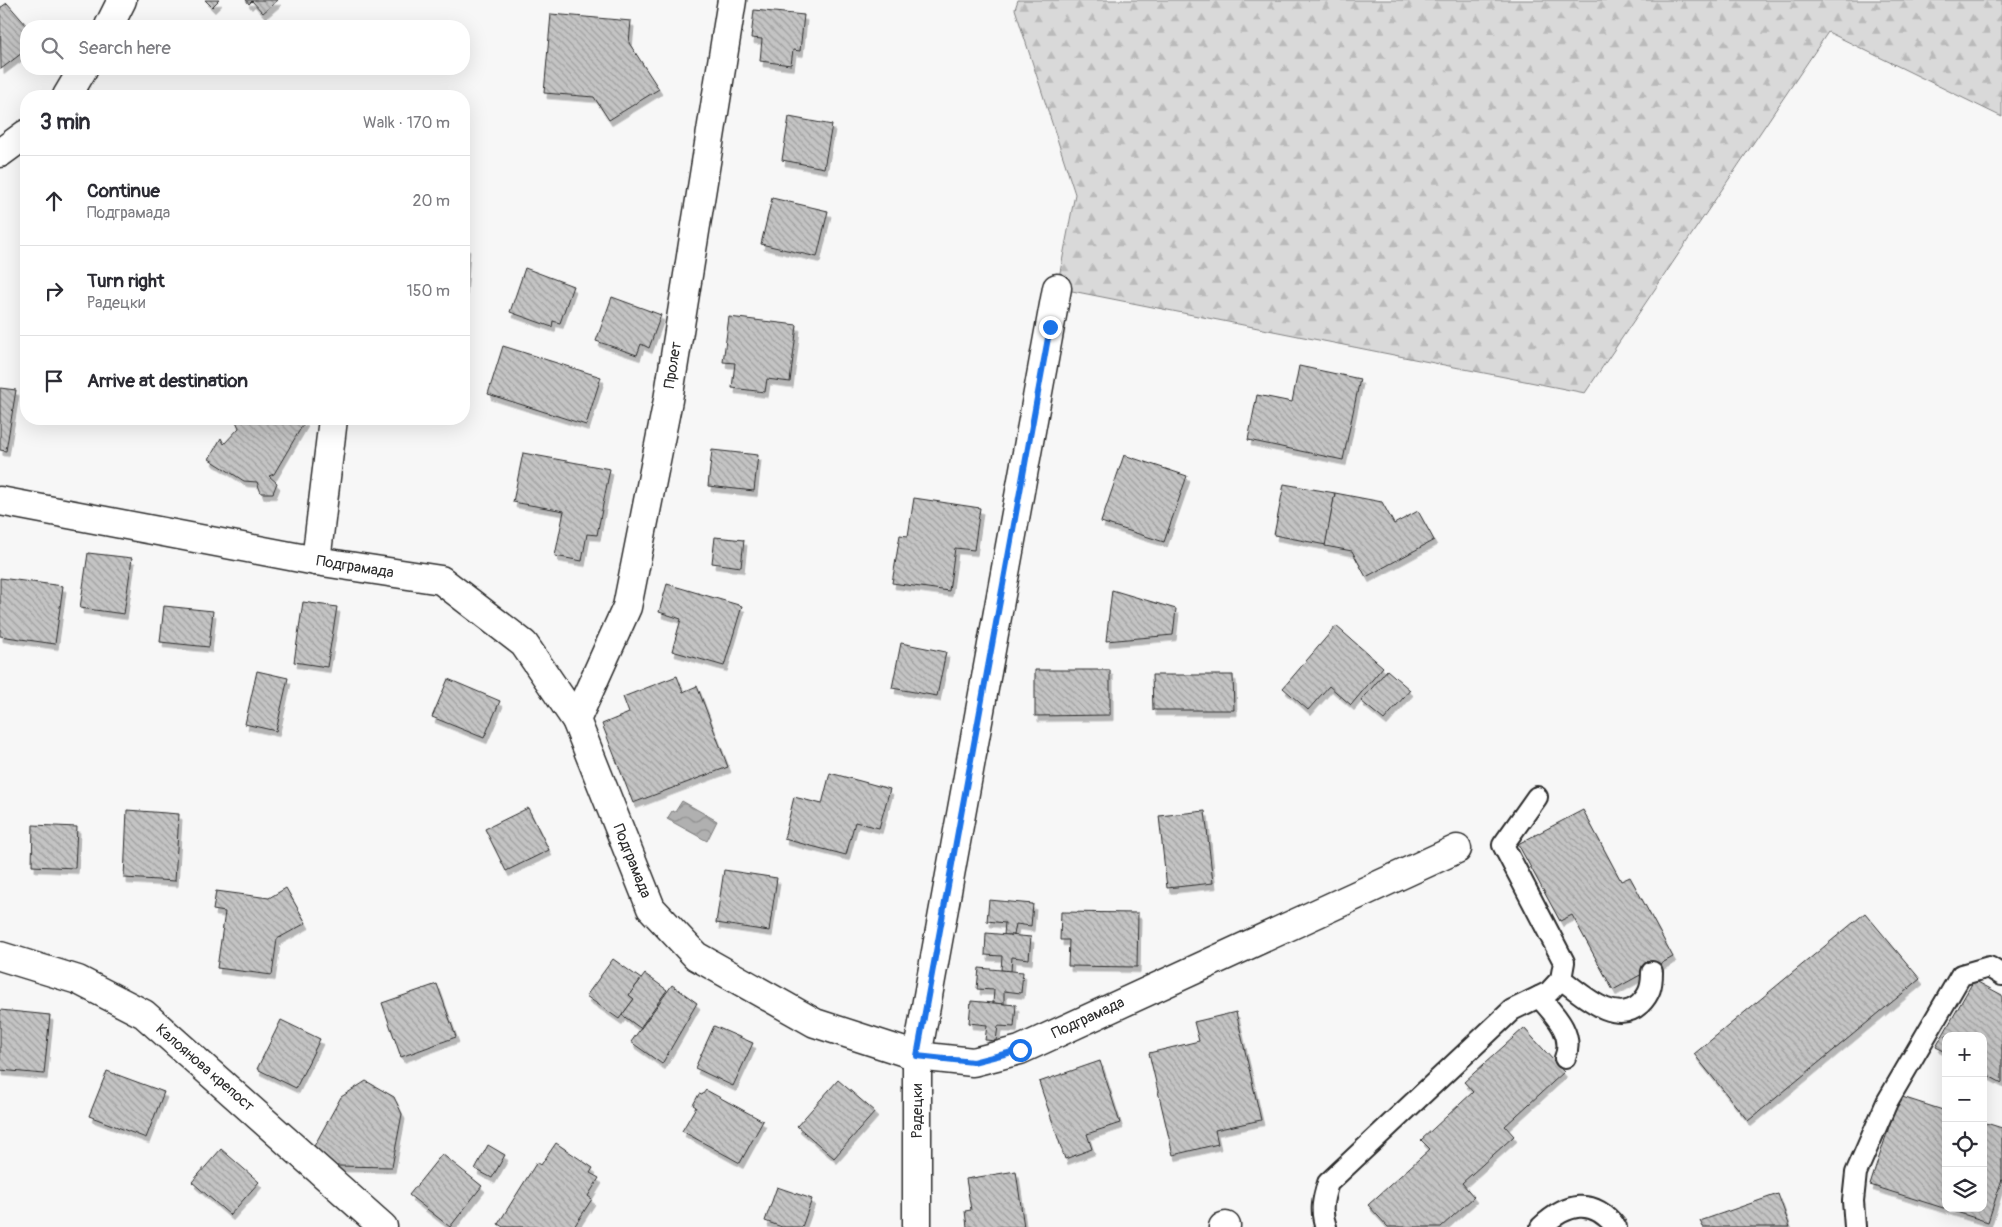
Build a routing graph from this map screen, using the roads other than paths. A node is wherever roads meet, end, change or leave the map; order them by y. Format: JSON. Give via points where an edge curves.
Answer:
{"nodes":[{"id":1,"x":122,"y":0,"type":"edge"},
{"id":2,"x":732,"y":0,"type":"edge"},
{"id":3,"x":112,"y":20,"type":"edge"},
{"id":4,"x":79,"y":75,"type":"edge"},
{"id":5,"x":71,"y":90,"type":"edge"},
{"id":6,"x":20,"y":138,"type":"edge"},
{"id":7,"x":0,"y":153,"type":"edge"},
{"id":8,"x":1057,"y":288,"type":"dead end"},
{"id":9,"x":332,"y":425,"type":"edge"},
{"id":10,"x":0,"y":501,"type":"edge"},
{"id":11,"x":316,"y":561,"type":"junction"},
{"id":12,"x":576,"y":720,"type":"junction"},
{"id":13,"x":1537,"y":797,"type":"dead end"},
{"id":14,"x":1458,"y":849,"type":"dead end"},
{"id":15,"x":0,"y":956,"type":"edge"},
{"id":16,"x":1652,"y":972,"type":"dead end"},
{"id":17,"x":2002,"y":975,"type":"edge"},
{"id":18,"x":1561,"y":979,"type":"junction"},
{"id":19,"x":1539,"y":997,"type":"junction"},
{"id":20,"x":917,"y":1056,"type":"junction"},
{"id":21,"x":1565,"y":1058,"type":"dead end"},
{"id":22,"x":383,"y":1227,"type":"edge"},
{"id":23,"x":917,"y":1227,"type":"edge"},
{"id":24,"x":1326,"y":1227,"type":"edge"},
{"id":25,"x":1541,"y":1227,"type":"edge"},
{"id":26,"x":1616,"y":1227,"type":"edge"},
{"id":27,"x":1855,"y":1227,"type":"edge"}],
"edges":[{"from":1,"to":3,"type":"street"},
{"from":2,"to":12,"type":"street","name":"Пролет","via":[[668,400],[627,607]]},
{"from":4,"to":5,"type":"street"},
{"from":6,"to":7,"type":"street"},
{"from":8,"to":20,"type":"street","name":"Радецки"},
{"from":9,"to":11,"type":"street"},
{"from":10,"to":11,"type":"street","name":"Подграмада"},
{"from":11,"to":12,"type":"street","name":"Подграмада","via":[[441,580],[524,644]]},
{"from":12,"to":20,"type":"street","name":"Подграмада","via":[[651,908],[696,956],[815,1023]]},
{"from":13,"to":18,"type":"lane","via":[[1503,845],[1564,962]]},
{"from":14,"to":20,"type":"street","name":"Подграмада","via":[[1020,1050],[973,1062]]},
{"from":15,"to":22,"type":"street","name":"Калоянова крепост","via":[[78,980],[144,1014]]},
{"from":16,"to":18,"type":"lane","via":[[1652,986],[1646,998],[1636,1008],[1618,1013],[1608,1010]]},
{"from":17,"to":27,"type":"lane","via":[[1989,967],[1961,975],[1887,1102],[1856,1173]]},
{"from":18,"to":19,"type":"lane"},
{"from":19,"to":21,"type":"lane","via":[[1567,1035]]},
{"from":19,"to":24,"type":"lane","via":[[1512,1010],[1328,1183],[1322,1202]]},
{"from":20,"to":23,"type":"street","name":"Радецки"},
{"from":25,"to":26,"type":"lane","via":[[1559,1211],[1584,1206],[1607,1216]]}]}
